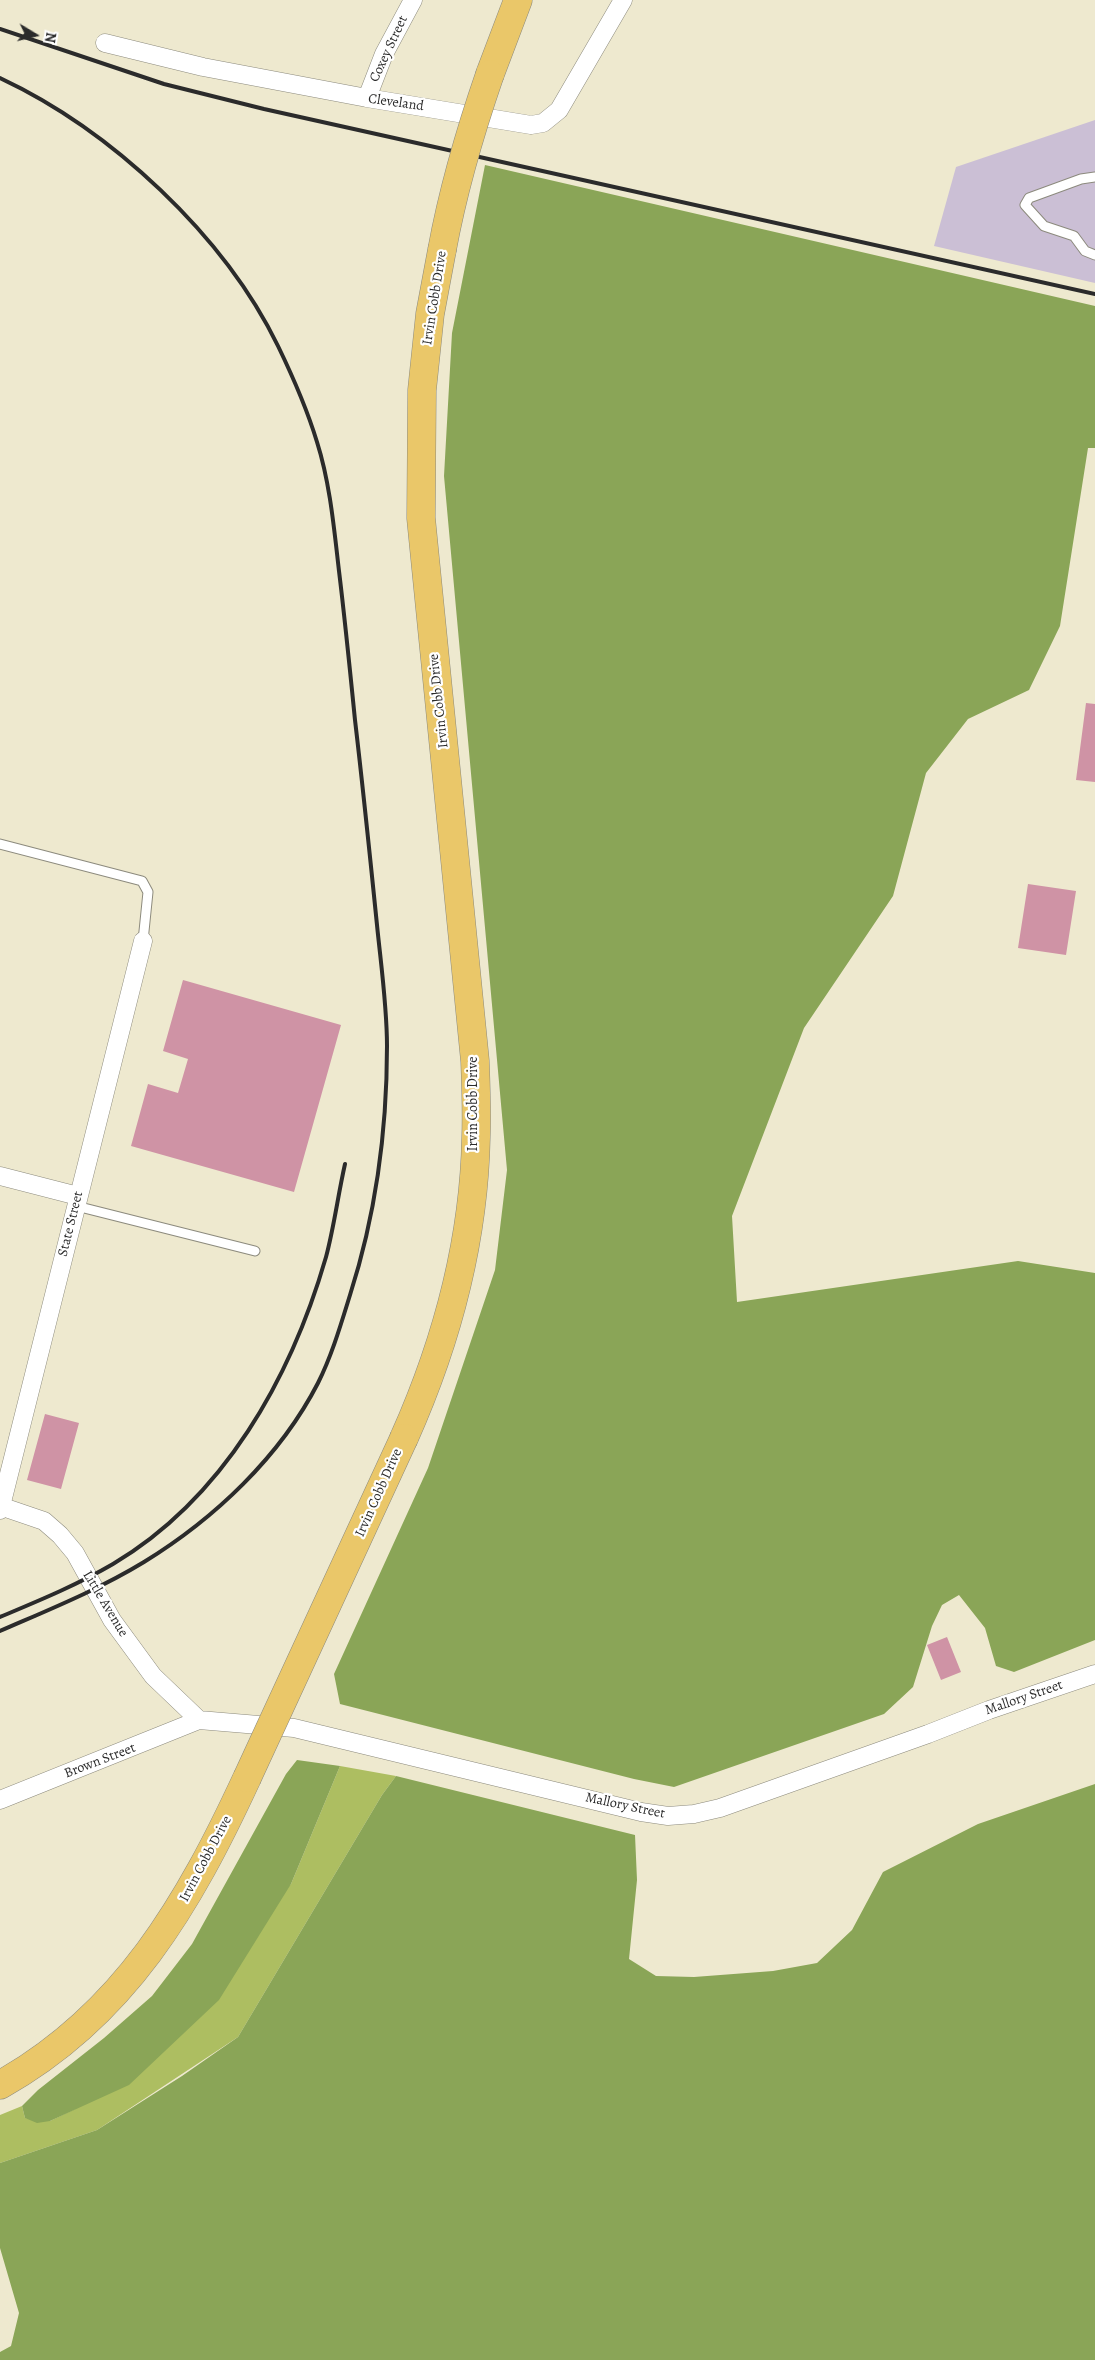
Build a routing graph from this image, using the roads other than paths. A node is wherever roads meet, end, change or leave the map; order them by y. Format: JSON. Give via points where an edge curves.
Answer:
{"nodes":[{"id":1,"x":413,"y":0,"type":"edge"},
{"id":2,"x":518,"y":0,"type":"edge"},
{"id":3,"x":623,"y":0,"type":"edge"},
{"id":4,"x":105,"y":43,"type":"dead end"},
{"id":5,"x":367,"y":98,"type":"junction"},
{"id":6,"x":1095,"y":177,"type":"edge"},
{"id":7,"x":1095,"y":256,"type":"edge"},
{"id":8,"x":0,"y":844,"type":"edge"},
{"id":9,"x":143,"y":941,"type":"joint"},
{"id":10,"x":0,"y":1176,"type":"edge"},
{"id":11,"x":77,"y":1201,"type":"junction"},
{"id":12,"x":255,"y":1252,"type":"dead end"},
{"id":13,"x":0,"y":1507,"type":"edge"},
{"id":14,"x":1095,"y":1674,"type":"edge"},
{"id":15,"x":199,"y":1720,"type":"junction"},
{"id":16,"x":0,"y":1800,"type":"edge"},
{"id":17,"x":0,"y":2085,"type":"edge"}],
"edges":[{"from":1,"to":5,"type":"street","name":"Coxey Street","via":[[384,54]]},
{"from":2,"to":17,"type":"main road","name":"Irvin Cobb Drive","bridge":true,"via":[[470,134],[448,213],[430,314],[422,390],[421,518],[473,1032],[476,1138],[470,1217],[461,1268],[433,1367],[404,1438],[200,1874],[151,1950],[121,1986],[52,2051]]},
{"from":3,"to":5,"type":"street","name":"Cleveland","via":[[559,110],[543,123],[531,125]]},
{"from":4,"to":5,"type":"street","name":"Cleveland","via":[[203,67]]},
{"from":6,"to":7,"type":"lane","via":[[1029,198],[1025,205],[1044,226],[1074,236],[1085,251]]},
{"from":8,"to":9,"type":"lane","via":[[142,881],[148,892]]},
{"from":9,"to":11,"type":"street","name":"State Street"},
{"from":10,"to":11,"type":"street"},
{"from":11,"to":12,"type":"lane"},
{"from":11,"to":13,"type":"street","name":"State Street"},
{"from":13,"to":15,"type":"street","name":"Little Avenue","via":[[44,1522],[60,1535],[75,1553],[112,1620],[152,1676]]},
{"from":14,"to":15,"type":"street","name":"Mallory Street","via":[[738,1802],[694,1814],[668,1816],[294,1728]]},
{"from":15,"to":16,"type":"street","name":"Brown Street"}]}
